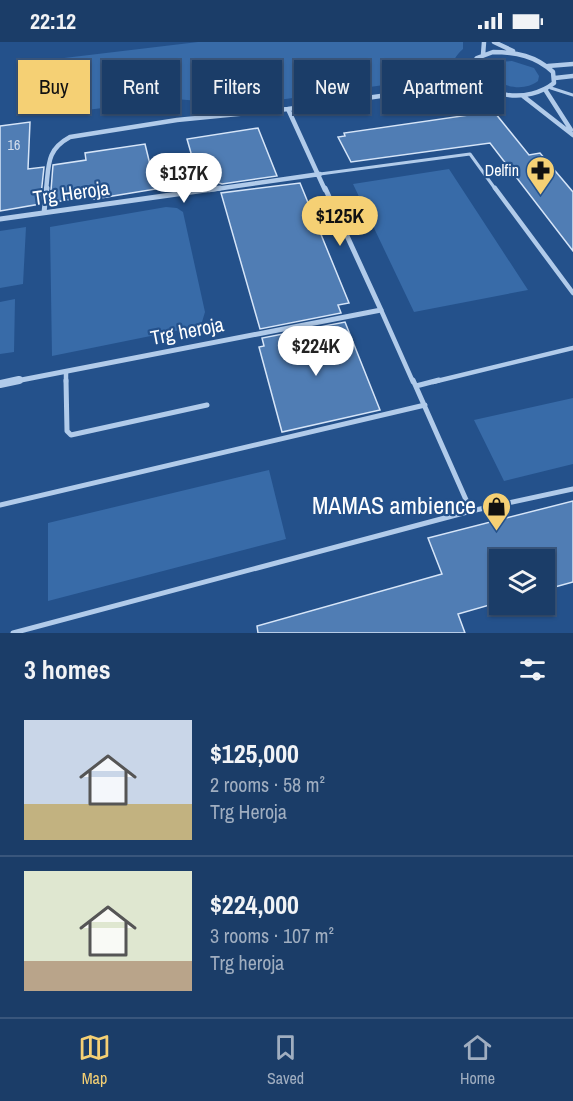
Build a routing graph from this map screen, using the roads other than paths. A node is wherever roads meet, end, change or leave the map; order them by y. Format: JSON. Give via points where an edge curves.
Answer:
{"nodes":[{"id":1,"x":484,"y":42,"type":"edge"},
{"id":2,"x":494,"y":42,"type":"edge"},
{"id":3,"x":519,"y":53,"type":"junction"},
{"id":4,"x":483,"y":55,"type":"junction"},
{"id":5,"x":475,"y":60,"type":"edge"},
{"id":6,"x":573,"y":64,"type":"edge"},
{"id":7,"x":548,"y":66,"type":"junction"},
{"id":8,"x":573,"y":76,"type":"edge"},
{"id":9,"x":555,"y":78,"type":"junction"},
{"id":10,"x":548,"y":89,"type":"junction"},
{"id":11,"x":504,"y":92,"type":"edge"},
{"id":12,"x":382,"y":95,"type":"edge"},
{"id":13,"x":573,"y":95,"type":"edge"},
{"id":14,"x":524,"y":96,"type":"junction"},
{"id":15,"x":288,"y":108,"type":"junction"},
{"id":16,"x":573,"y":134,"type":"edge"},
{"id":17,"x":320,"y":174,"type":"junction"},
{"id":18,"x":44,"y":212,"type":"junction"},
{"id":19,"x":0,"y":219,"type":"edge"},
{"id":20,"x":573,"y":293,"type":"edge"},
{"id":21,"x":381,"y":310,"type":"junction"},
{"id":22,"x":573,"y":348,"type":"edge"},
{"id":23,"x":66,"y":372,"type":"junction"},
{"id":24,"x":0,"y":384,"type":"edge"},
{"id":25,"x":416,"y":386,"type":"junction"},
{"id":26,"x":207,"y":405,"type":"dead end"},
{"id":27,"x":425,"y":405,"type":"junction"},
{"id":28,"x":573,"y":489,"type":"edge"},
{"id":29,"x":0,"y":505,"type":"edge"},
{"id":30,"x":471,"y":511,"type":"junction"},
{"id":31,"x":13,"y":633,"type":"edge"}],
"edges":[{"from":1,"to":4,"type":"street"},
{"from":2,"to":3,"type":"street"},
{"from":3,"to":4,"type":"street"},
{"from":3,"to":7,"type":"street"},
{"from":4,"to":5,"type":"street"},
{"from":6,"to":7,"type":"street"},
{"from":7,"to":9,"type":"street"},
{"from":8,"to":9,"type":"street"},
{"from":9,"to":10,"type":"street"},
{"from":10,"to":13,"type":"lane"},
{"from":10,"to":14,"type":"street"},
{"from":10,"to":16,"type":"street"},
{"from":11,"to":14,"type":"street"},
{"from":12,"to":15,"type":"street"},
{"from":14,"to":16,"type":"street"},
{"from":15,"to":17,"type":"street"},
{"from":15,"to":18,"type":"street","via":[[70,137],[57,144],[50,156]]},
{"from":17,"to":18,"type":"street","name":"Trg Heroja"},
{"from":17,"to":20,"type":"lane","via":[[470,154]]},
{"from":17,"to":21,"type":"street"},
{"from":18,"to":19,"type":"street","name":"Trg Heroja"},
{"from":21,"to":23,"type":"street","name":"Trg heroja"},
{"from":21,"to":25,"type":"lane"},
{"from":22,"to":25,"type":"lane"},
{"from":23,"to":24,"type":"street","name":"Trg heroja"},
{"from":23,"to":26,"type":"lane","via":[[71,435]]},
{"from":25,"to":27,"type":"lane"},
{"from":27,"to":29,"type":"lane"},
{"from":27,"to":30,"type":"lane"},
{"from":28,"to":30,"type":"lane"},
{"from":30,"to":31,"type":"lane"}]}
